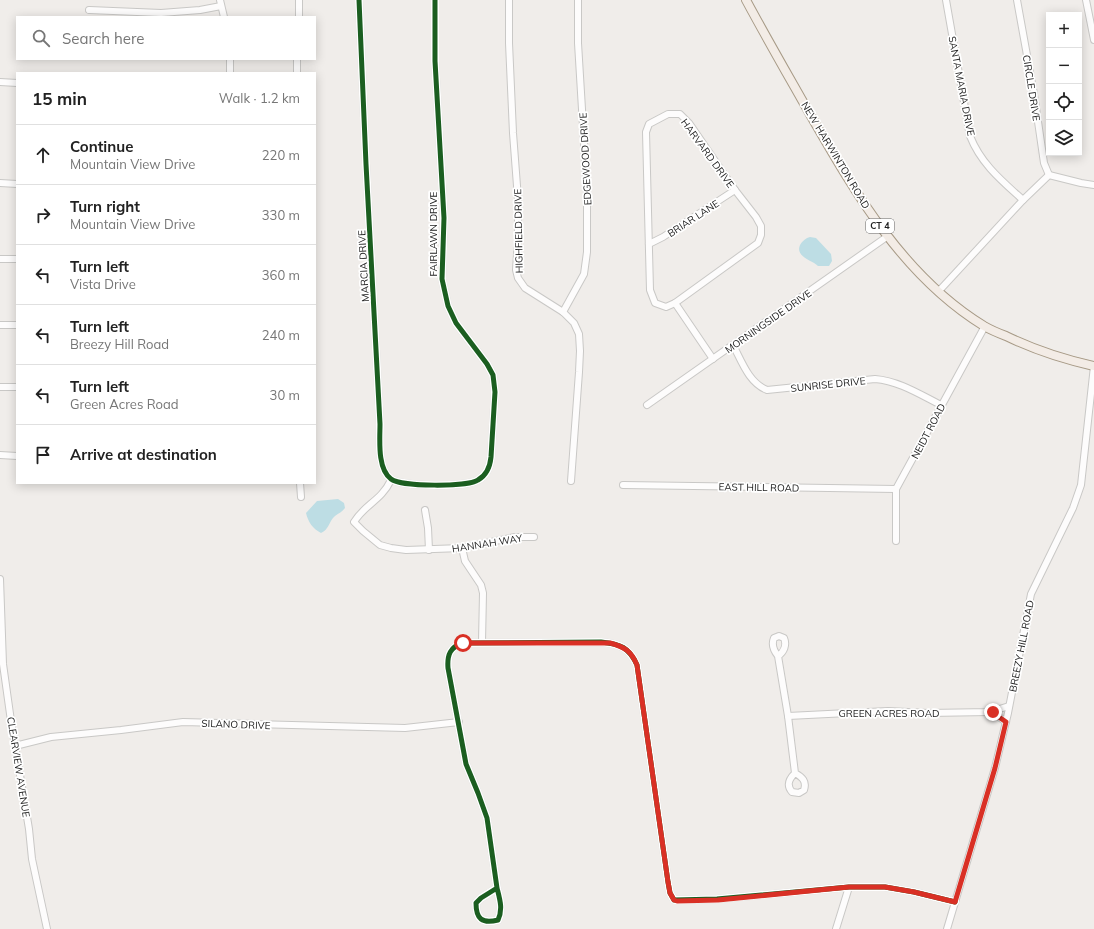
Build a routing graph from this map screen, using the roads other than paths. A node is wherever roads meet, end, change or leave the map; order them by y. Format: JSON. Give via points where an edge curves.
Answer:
{"nodes":[{"id":1,"x":300,"y":0,"type":"edge"},
{"id":2,"x":359,"y":0,"type":"edge"},
{"id":3,"x":435,"y":0,"type":"edge"},
{"id":4,"x":509,"y":0,"type":"edge"},
{"id":5,"x":578,"y":0,"type":"edge"},
{"id":6,"x":746,"y":0,"type":"edge"},
{"id":7,"x":946,"y":0,"type":"edge"},
{"id":8,"x":1017,"y":0,"type":"edge"},
{"id":9,"x":1086,"y":0,"type":"edge"},
{"id":10,"x":221,"y":3,"type":"edge"},
{"id":11,"x":89,"y":10,"type":"dead end"},
{"id":12,"x":224,"y":16,"type":"edge"},
{"id":13,"x":298,"y":16,"type":"edge"},
{"id":14,"x":1094,"y":40,"type":"edge"},
{"id":15,"x":230,"y":60,"type":"edge"},
{"id":16,"x":297,"y":60,"type":"edge"},
{"id":17,"x":230,"y":72,"type":"edge"},
{"id":18,"x":297,"y":72,"type":"edge"},
{"id":19,"x":0,"y":82,"type":"edge"},
{"id":20,"x":16,"y":83,"type":"edge"},
{"id":21,"x":1049,"y":175,"type":"junction"},
{"id":22,"x":0,"y":183,"type":"edge"},
{"id":23,"x":16,"y":184,"type":"edge"},
{"id":24,"x":1094,"y":184,"type":"edge"},
{"id":25,"x":735,"y":190,"type":"junction"},
{"id":26,"x":1023,"y":200,"type":"junction"},
{"id":27,"x":888,"y":236,"type":"junction"},
{"id":28,"x":649,"y":244,"type":"junction"},
{"id":29,"x":0,"y":259,"type":"edge"},
{"id":30,"x":16,"y":259,"type":"edge"},
{"id":31,"x":938,"y":292,"type":"junction"},
{"id":32,"x":675,"y":304,"type":"junction"},
{"id":33,"x":564,"y":312,"type":"junction"},
{"id":34,"x":0,"y":325,"type":"edge"},
{"id":35,"x":16,"y":325,"type":"edge"},
{"id":36,"x":985,"y":326,"type":"junction"},
{"id":37,"x":733,"y":345,"type":"junction"},
{"id":38,"x":714,"y":359,"type":"junction"},
{"id":39,"x":1094,"y":366,"type":"edge"},
{"id":40,"x":16,"y":387,"type":"edge"},
{"id":41,"x":0,"y":388,"type":"edge"},
{"id":42,"x":647,"y":405,"type":"dead end"},
{"id":43,"x":941,"y":406,"type":"junction"},
{"id":44,"x":1086,"y":447,"type":"junction"},
{"id":45,"x":1094,"y":447,"type":"edge"},
{"id":46,"x":0,"y":455,"type":"edge"},
{"id":47,"x":16,"y":456,"type":"edge"},
{"id":48,"x":391,"y":480,"type":"junction"},
{"id":49,"x":571,"y":481,"type":"dead end"},
{"id":50,"x":300,"y":484,"type":"edge"},
{"id":51,"x":623,"y":485,"type":"dead end"},
{"id":52,"x":896,"y":489,"type":"junction"},
{"id":53,"x":301,"y":497,"type":"dead end"},
{"id":54,"x":426,"y":510,"type":"dead end"},
{"id":55,"x":534,"y":537,"type":"dead end"},
{"id":56,"x":896,"y":541,"type":"dead end"},
{"id":57,"x":462,"y":548,"type":"junction"},
{"id":58,"x":429,"y":550,"type":"junction"},
{"id":59,"x":0,"y":579,"type":"edge"},
{"id":60,"x":482,"y":642,"type":"junction"},
{"id":61,"x":778,"y":656,"type":"dead end"},
{"id":62,"x":1009,"y":706,"type":"junction"},
{"id":63,"x":990,"y":712,"type":"junction"},
{"id":64,"x":788,"y":716,"type":"junction"},
{"id":65,"x":459,"y":722,"type":"junction"},
{"id":66,"x":1006,"y":722,"type":"junction"},
{"id":67,"x":15,"y":746,"type":"junction"},
{"id":68,"x":795,"y":773,"type":"dead end"},
{"id":69,"x":849,"y":887,"type":"junction"},
{"id":70,"x":497,"y":888,"type":"junction"},
{"id":71,"x":955,"y":902,"type":"junction"},
{"id":72,"x":47,"y":929,"type":"edge"},
{"id":73,"x":836,"y":929,"type":"edge"},
{"id":74,"x":947,"y":929,"type":"edge"}],
"edges":[{"from":1,"to":13,"type":"street"},
{"from":2,"to":48,"type":"street","name":"MARCIA DRIVE","via":[[380,459]]},
{"from":3,"to":48,"type":"street","name":"FAIRLAWN DRIVE","via":[[435,61],[444,218],[442,279],[448,306],[456,323],[493,375],[495,392],[491,457],[487,472],[472,484],[417,485]]},
{"from":4,"to":33,"type":"street","name":"HIGHFIELD DRIVE","via":[[518,199],[516,270],[525,288]]},
{"from":5,"to":33,"type":"street","name":"EDGEWOOD DRIVE","via":[[587,192],[587,252],[584,274]]},
{"from":6,"to":27,"type":"main road","name":"NEW HARWINTON ROAD","number":"CT 4","via":[[853,188]]},
{"from":7,"to":26,"type":"street","name":"SANTA MARIA DRIVE","via":[[970,136],[992,172]]},
{"from":8,"to":21,"type":"street","name":"CIRCLE DRIVE","via":[[1044,163]]},
{"from":9,"to":14,"type":"street"},
{"from":10,"to":11,"type":"street","via":[[193,10],[161,13]]},
{"from":10,"to":12,"type":"street"},
{"from":15,"to":17,"type":"street"},
{"from":16,"to":18,"type":"street"},
{"from":19,"to":20,"type":"street"},
{"from":21,"to":24,"type":"street"},
{"from":21,"to":26,"type":"street"},
{"from":22,"to":23,"type":"street"},
{"from":25,"to":28,"type":"street","name":"BRIAR LANE"},
{"from":25,"to":28,"type":"street","name":"HARVARD DRIVE","via":[[689,123],[680,114],[668,114],[649,124],[646,132]]},
{"from":25,"to":32,"type":"street","name":"HARVARD DRIVE","via":[[761,226],[758,243]]},
{"from":26,"to":31,"type":"street"},
{"from":27,"to":31,"type":"main road","name":"NEW HARWINTON ROAD","number":"CT 4"},
{"from":27,"to":37,"type":"street","name":"MORNINGSIDE DRIVE"},
{"from":28,"to":32,"type":"street","name":"HARVARD DRIVE","via":[[650,290],[655,303],[666,307]]},
{"from":29,"to":30,"type":"street"},
{"from":31,"to":36,"type":"main road","name":"NEW HARWINTON ROAD","number":"CT 4"},
{"from":32,"to":38,"type":"street"},
{"from":33,"to":49,"type":"street","name":"HIGHFIELD DRIVE","via":[[577,329],[580,343]]},
{"from":34,"to":35,"type":"street"},
{"from":36,"to":39,"type":"main road","name":"NEW HARWINTON ROAD","number":"CT 4","via":[[1030,348]]},
{"from":36,"to":43,"type":"street","name":"NEIDT ROAD"},
{"from":37,"to":38,"type":"street","name":"MORNINGSIDE DRIVE"},
{"from":37,"to":43,"type":"street","name":"SUNRISE DRIVE","via":[[749,376],[759,387],[767,390],[875,379],[899,384]]},
{"from":38,"to":42,"type":"street","name":"MORNINGSIDE DRIVE"},
{"from":39,"to":44,"type":"street","name":"BREEZY HILL ROAD"},
{"from":40,"to":41,"type":"street"},
{"from":43,"to":52,"type":"street","name":"NEIDT ROAD"},
{"from":44,"to":45,"type":"street"},
{"from":44,"to":62,"type":"street","name":"BREEZY HILL ROAD","via":[[1081,486],[1073,508],[1031,594]]},
{"from":46,"to":47,"type":"street"},
{"from":48,"to":58,"type":"street","name":"HANNAH WAY","via":[[380,497],[359,514],[354,522],[380,545]]},
{"from":50,"to":53,"type":"street"},
{"from":51,"to":52,"type":"street","name":"EAST HILL ROAD"},
{"from":52,"to":56,"type":"street","name":"NEIDT ROAD"},
{"from":54,"to":58,"type":"street"},
{"from":55,"to":57,"type":"street","name":"HANNAH WAY","via":[[515,537]]},
{"from":57,"to":58,"type":"street","name":"HANNAH WAY"},
{"from":57,"to":60,"type":"street","via":[[465,561],[481,585],[483,593]]},
{"from":59,"to":67,"type":"street","name":"CLEARVIEW AVENUE","via":[[4,664]]},
{"from":60,"to":65,"type":"street","via":[[457,645],[449,654],[448,668]]},
{"from":60,"to":69,"type":"street","via":[[610,643],[619,645],[633,655],[637,665],[670,893],[674,900],[718,900]]},
{"from":61,"to":64,"type":"street"},
{"from":62,"to":63,"type":"street","name":"GREEN ACRES ROAD"},
{"from":62,"to":66,"type":"street","name":"BREEZY HILL ROAD"},
{"from":63,"to":64,"type":"street","name":"GREEN ACRES ROAD","via":[[888,711]]},
{"from":63,"to":66,"type":"street"},
{"from":64,"to":68,"type":"street"},
{"from":65,"to":67,"type":"street","name":"SILANO DRIVE","via":[[405,728],[183,722],[51,737]]},
{"from":65,"to":70,"type":"street","via":[[466,764],[487,818]]},
{"from":66,"to":71,"type":"street","name":"BREEZY HILL ROAD"},
{"from":67,"to":72,"type":"street","name":"CLEARVIEW AVENUE","via":[[32,859]]},
{"from":69,"to":71,"type":"street","via":[[885,887]]},
{"from":69,"to":73,"type":"street"},
{"from":70,"to":70,"type":"street","via":[[501,912],[498,920],[488,922],[480,919],[476,903]]},
{"from":71,"to":74,"type":"street","name":"BREEZY HILL ROAD"}]}
